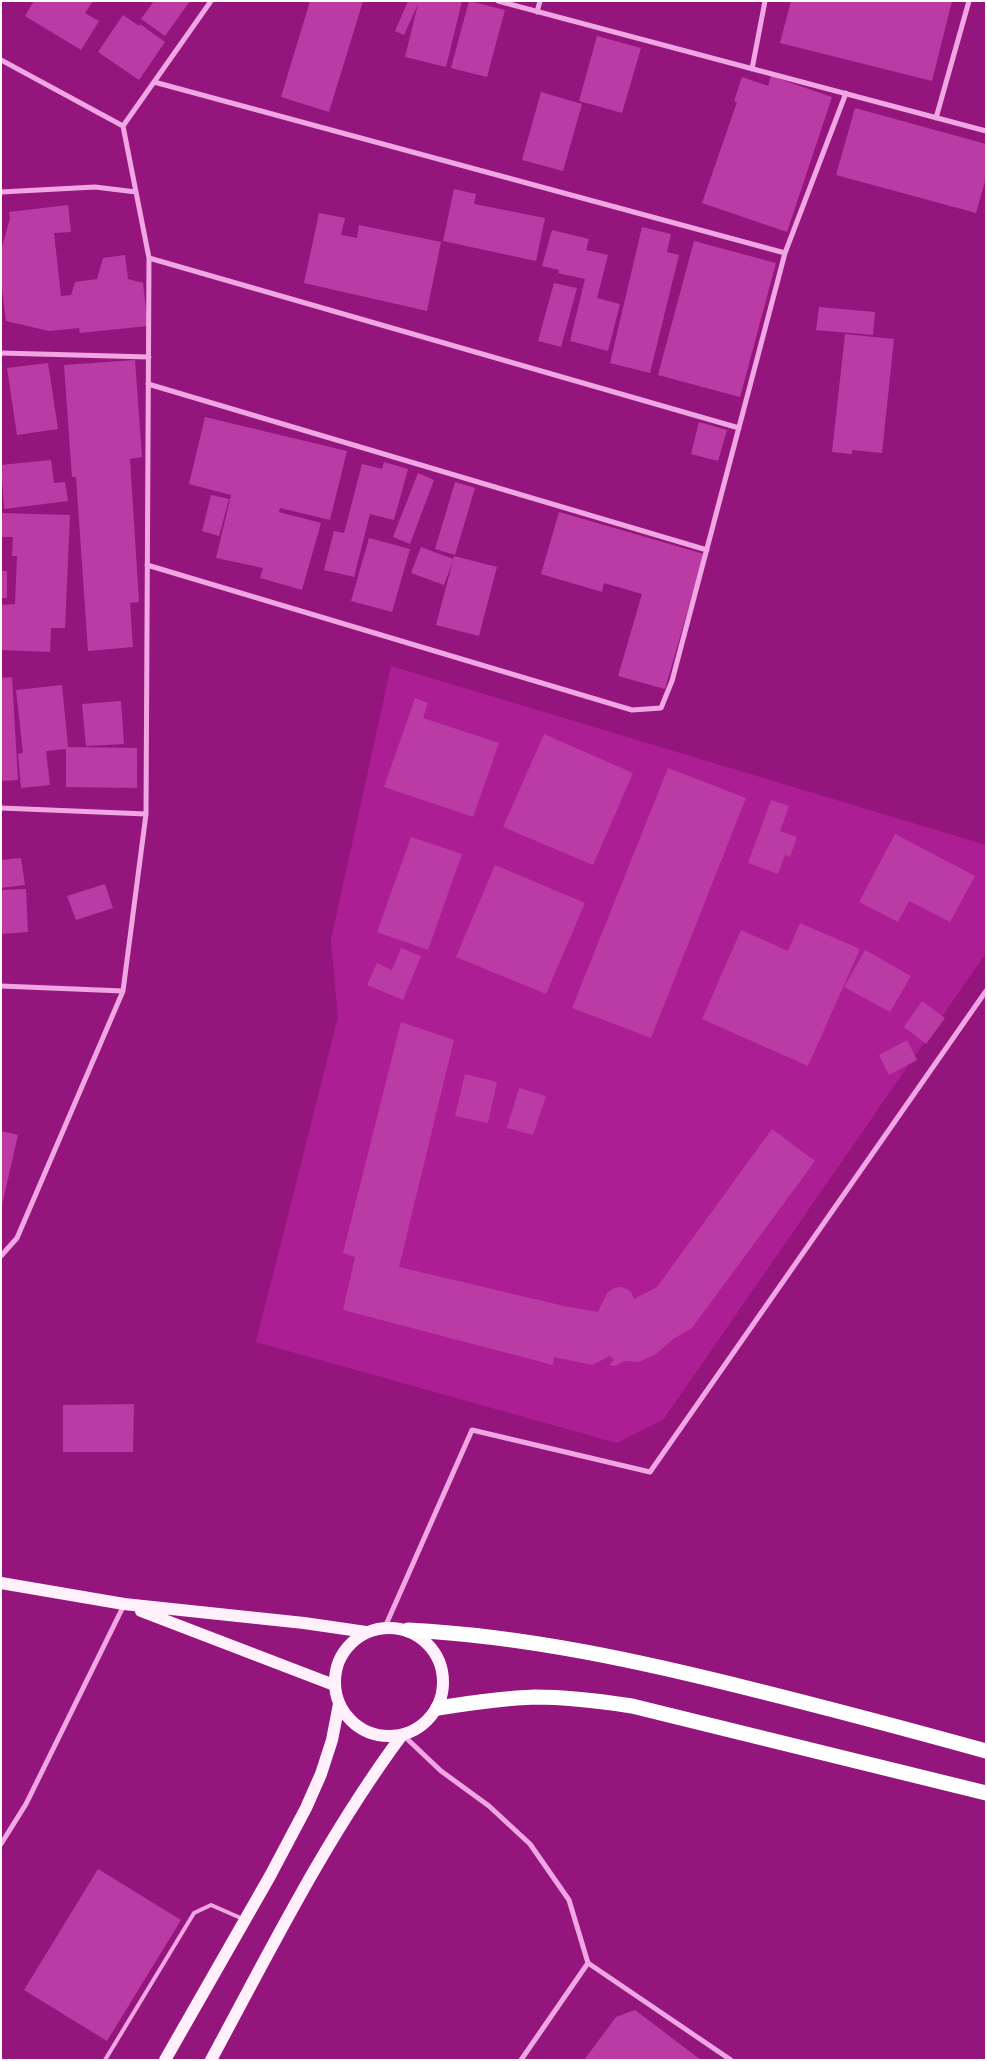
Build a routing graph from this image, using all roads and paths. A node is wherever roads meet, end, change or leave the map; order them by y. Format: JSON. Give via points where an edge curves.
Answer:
{"nodes":[{"id":1,"x":211,"y":1,"type":"edge"},
{"id":2,"x":498,"y":1,"type":"edge"},
{"id":3,"x":540,"y":1,"type":"edge"},
{"id":4,"x":765,"y":1,"type":"edge"},
{"id":5,"x":969,"y":1,"type":"edge"},
{"id":6,"x":537,"y":12,"type":"junction"},
{"id":7,"x":1,"y":60,"type":"edge"},
{"id":8,"x":752,"y":69,"type":"junction"},
{"id":9,"x":154,"y":82,"type":"junction"},
{"id":10,"x":846,"y":94,"type":"junction"},
{"id":11,"x":936,"y":118,"type":"junction"},
{"id":12,"x":123,"y":126,"type":"junction"},
{"id":13,"x":986,"y":131,"type":"edge"},
{"id":14,"x":1,"y":192,"type":"edge"},
{"id":15,"x":136,"y":192,"type":"junction"},
{"id":16,"x":785,"y":253,"type":"junction"},
{"id":17,"x":149,"y":258,"type":"junction"},
{"id":18,"x":1,"y":353,"type":"edge"},
{"id":19,"x":148,"y":357,"type":"junction"},
{"id":20,"x":148,"y":384,"type":"junction"},
{"id":21,"x":739,"y":428,"type":"junction"},
{"id":22,"x":707,"y":550,"type":"junction"},
{"id":23,"x":147,"y":565,"type":"junction"},
{"id":24,"x":1,"y":808,"type":"edge"},
{"id":25,"x":146,"y":814,"type":"junction"},
{"id":26,"x":1,"y":986,"type":"edge"},
{"id":27,"x":986,"y":990,"type":"edge"},
{"id":28,"x":123,"y":991,"type":"junction"},
{"id":29,"x":1,"y":1256,"type":"edge"},
{"id":30,"x":1,"y":1583,"type":"edge"},
{"id":31,"x":124,"y":1604,"type":"junction"},
{"id":32,"x":385,"y":1627,"type":"junction"},
{"id":33,"x":408,"y":1630,"type":"junction"},
{"id":34,"x":366,"y":1632,"type":"junction"},
{"id":35,"x":334,"y":1685,"type":"junction"},
{"id":36,"x":339,"y":1704,"type":"junction"},
{"id":37,"x":438,"y":1708,"type":"junction"},
{"id":38,"x":402,"y":1735,"type":"junction"},
{"id":39,"x":986,"y":1751,"type":"edge"},
{"id":40,"x":986,"y":1793,"type":"edge"},
{"id":41,"x":1,"y":1844,"type":"edge"},
{"id":42,"x":245,"y":1920,"type":"junction"},
{"id":43,"x":588,"y":1963,"type":"junction"},
{"id":44,"x":105,"y":2060,"type":"edge"},
{"id":45,"x":165,"y":2060,"type":"edge"},
{"id":46,"x":211,"y":2060,"type":"edge"},
{"id":47,"x":521,"y":2060,"type":"edge"},
{"id":48,"x":731,"y":2060,"type":"edge"}],
"edges":[{"from":1,"to":9,"type":"street"},
{"from":2,"to":6,"type":"street"},
{"from":3,"to":6,"type":"street"},
{"from":4,"to":8,"type":"street"},
{"from":5,"to":11,"type":"street"},
{"from":6,"to":8,"type":"street"},
{"from":7,"to":12,"type":"street"},
{"from":8,"to":10,"type":"street"},
{"from":9,"to":12,"type":"street"},
{"from":9,"to":16,"type":"street"},
{"from":10,"to":11,"type":"street"},
{"from":10,"to":16,"type":"street"},
{"from":11,"to":13,"type":"street"},
{"from":12,"to":15,"type":"street"},
{"from":14,"to":15,"type":"street","via":[[95,187]]},
{"from":15,"to":17,"type":"street"},
{"from":16,"to":21,"type":"street"},
{"from":17,"to":19,"type":"street"},
{"from":17,"to":21,"type":"street"},
{"from":18,"to":19,"type":"street"},
{"from":19,"to":20,"type":"street"},
{"from":20,"to":22,"type":"street"},
{"from":20,"to":23,"type":"street"},
{"from":21,"to":22,"type":"street"},
{"from":22,"to":23,"type":"street","via":[[672,681],[660,708],[632,710]]},
{"from":23,"to":25,"type":"street"},
{"from":24,"to":25,"type":"street"},
{"from":25,"to":28,"type":"street"},
{"from":26,"to":28,"type":"street"},
{"from":27,"to":32,"type":"street","via":[[650,1472],[472,1430]]},
{"from":28,"to":29,"type":"street","via":[[17,1238]]},
{"from":30,"to":31,"type":"main road"},
{"from":31,"to":34,"type":"main road"},
{"from":31,"to":35,"type":"main road"},
{"from":31,"to":41,"type":"street","via":[[26,1804]]},
{"from":32,"to":33,"type":"main road"},
{"from":32,"to":34,"type":"main road"},
{"from":33,"to":37,"type":"main road","via":[[427,1643],[440,1662],[444,1685]]},
{"from":33,"to":39,"type":"highway","via":[[485,1636],[636,1662],[872,1719]]},
{"from":34,"to":35,"type":"main road","via":[[349,1645],[338,1664]]},
{"from":35,"to":36,"type":"main road"},
{"from":36,"to":38,"type":"main road","via":[[355,1724],[377,1735]]},
{"from":36,"to":42,"type":"main road","via":[[321,1774],[302,1816]]},
{"from":37,"to":38,"type":"main road","via":[[423,1724]]},
{"from":37,"to":40,"type":"highway","via":[[535,1697],[632,1706]]},
{"from":38,"to":43,"type":"street","via":[[440,1771],[489,1806],[530,1844],[569,1900]]},
{"from":38,"to":46,"type":"main road","via":[[368,1781],[322,1854]]},
{"from":42,"to":44,"type":"lane","via":[[211,1905],[194,1913]]},
{"from":42,"to":45,"type":"main road"},
{"from":43,"to":47,"type":"street"},
{"from":43,"to":48,"type":"street"}]}
